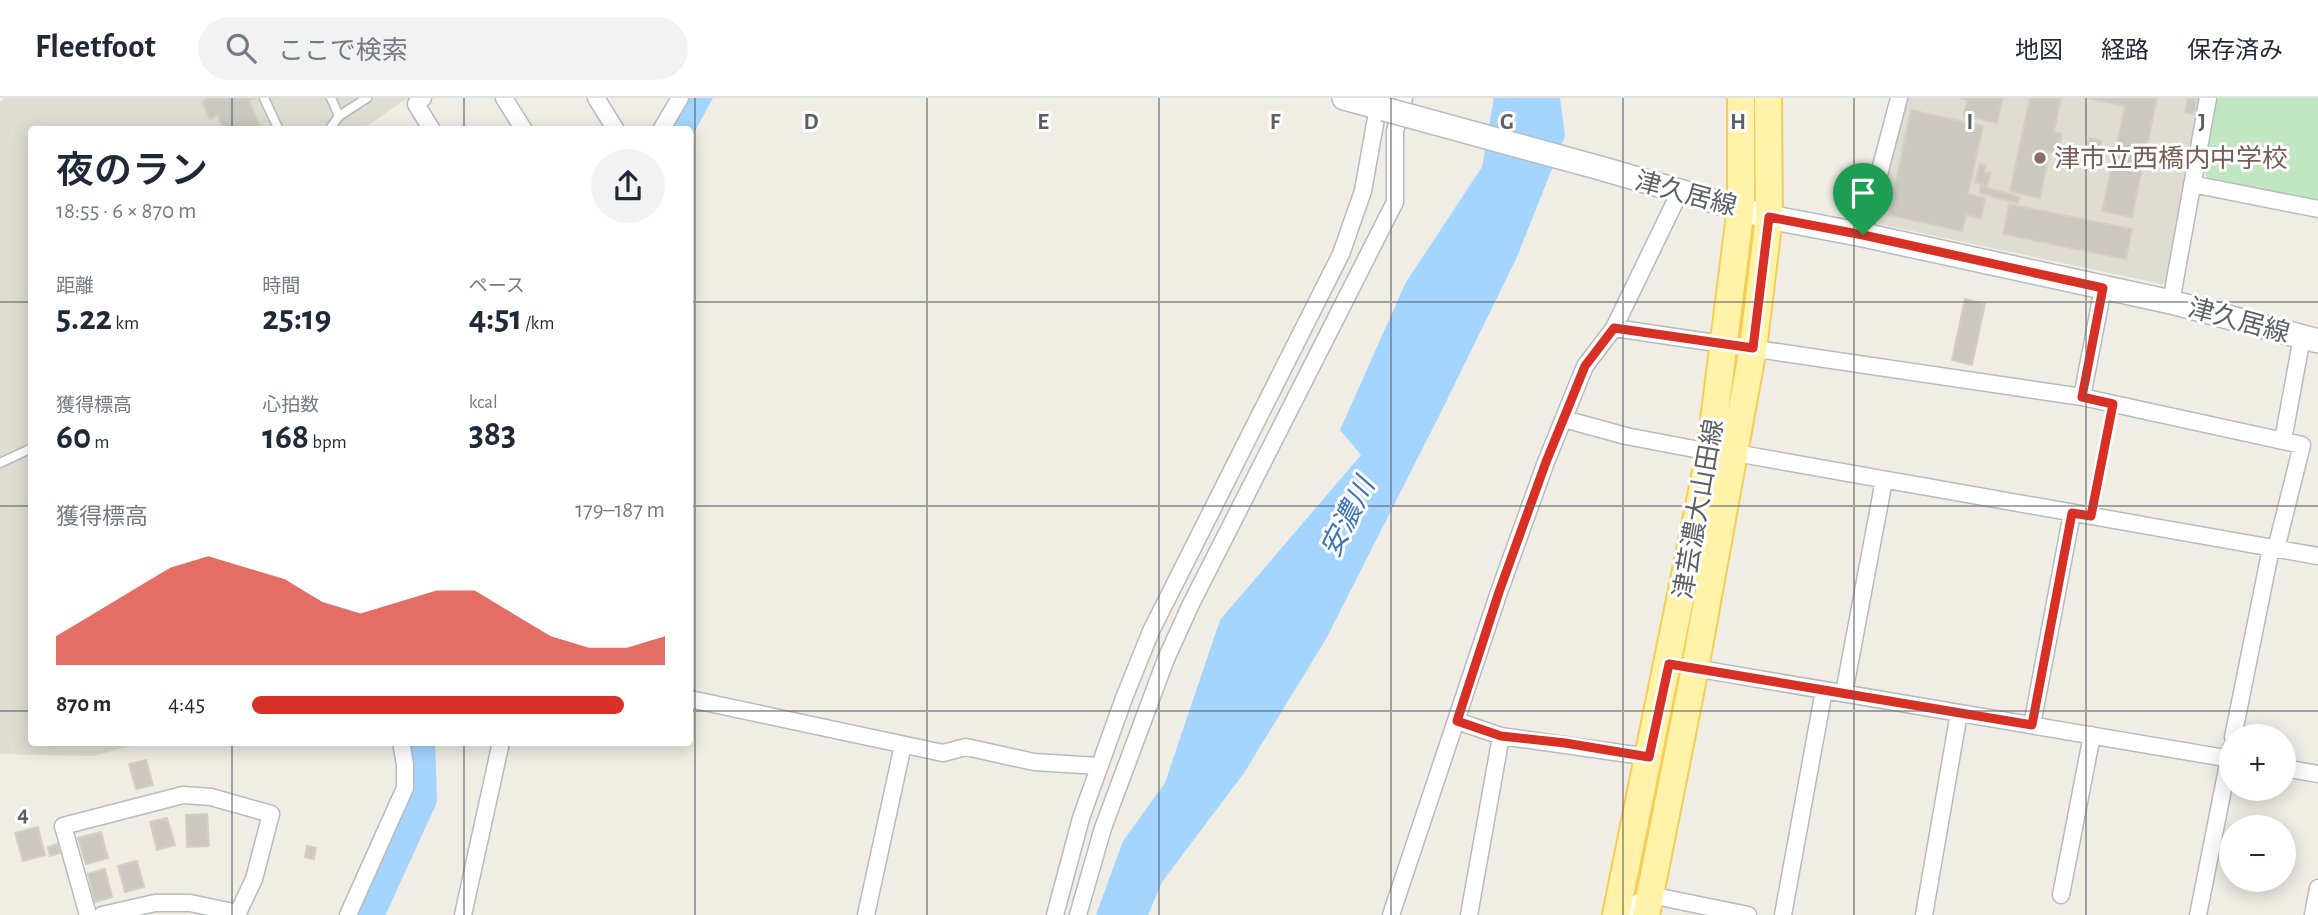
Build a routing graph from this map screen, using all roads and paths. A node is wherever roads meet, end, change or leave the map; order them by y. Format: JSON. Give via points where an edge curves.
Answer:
{"nodes":[{"id":1,"x":264,"y":98,"type":"edge"},
{"id":2,"x":331,"y":98,"type":"edge"},
{"id":3,"x":367,"y":98,"type":"edge"},
{"id":4,"x":423,"y":98,"type":"edge"},
{"id":5,"x":504,"y":98,"type":"edge"},
{"id":6,"x":596,"y":98,"type":"edge"},
{"id":7,"x":680,"y":98,"type":"edge"},
{"id":8,"x":1344,"y":98,"type":"edge"},
{"id":9,"x":1741,"y":98,"type":"edge"},
{"id":10,"x":1768,"y":98,"type":"edge"},
{"id":11,"x":1899,"y":98,"type":"edge"},
{"id":12,"x":2208,"y":98,"type":"edge"},
{"id":13,"x":1389,"y":105,"type":"edge"},
{"id":14,"x":339,"y":116,"type":"junction"},
{"id":15,"x":277,"y":126,"type":"edge"},
{"id":16,"x":332,"y":126,"type":"edge"},
{"id":17,"x":430,"y":126,"type":"edge"},
{"id":18,"x":522,"y":126,"type":"edge"},
{"id":19,"x":614,"y":126,"type":"edge"},
{"id":20,"x":663,"y":126,"type":"edge"},
{"id":21,"x":2192,"y":184,"type":"junction"},
{"id":22,"x":1674,"y":204,"type":"dead end"},
{"id":23,"x":1741,"y":207,"type":"junction"},
{"id":24,"x":2318,"y":209,"type":"edge"},
{"id":25,"x":1769,"y":217,"type":"junction"},
{"id":26,"x":1863,"y":235,"type":"junction"},
{"id":27,"x":2103,"y":288,"type":"junction"},
{"id":28,"x":2171,"y":302,"type":"junction"},
{"id":29,"x":1614,"y":328,"type":"junction"},
{"id":30,"x":2310,"y":339,"type":"edge"},
{"id":31,"x":1725,"y":343,"type":"junction"},
{"id":32,"x":1753,"y":348,"type":"junction"},
{"id":33,"x":2082,"y":397,"type":"junction"},
{"id":34,"x":2113,"y":404,"type":"junction"},
{"id":35,"x":1564,"y":419,"type":"junction"},
{"id":36,"x":2283,"y":440,"type":"junction"},
{"id":37,"x":28,"y":450,"type":"edge"},
{"id":38,"x":1723,"y":453,"type":"junction"},
{"id":39,"x":0,"y":463,"type":"edge"},
{"id":40,"x":1884,"y":480,"type":"junction"},
{"id":41,"x":2072,"y":513,"type":"junction"},
{"id":42,"x":2091,"y":516,"type":"junction"},
{"id":43,"x":2276,"y":549,"type":"junction"},
{"id":44,"x":2318,"y":556,"type":"edge"},
{"id":45,"x":1669,"y":664,"type":"junction"},
{"id":46,"x":1695,"y":668,"type":"junction"},
{"id":47,"x":1824,"y":690,"type":"junction"},
{"id":48,"x":1844,"y":693,"type":"junction"},
{"id":49,"x":693,"y":700,"type":"edge"},
{"id":50,"x":1959,"y":713,"type":"junction"},
{"id":51,"x":1457,"y":721,"type":"junction"},
{"id":52,"x":2236,"y":724,"type":"edge"},
{"id":53,"x":2032,"y":725,"type":"junction"},
{"id":54,"x":2092,"y":735,"type":"junction"},
{"id":55,"x":1501,"y":736,"type":"junction"},
{"id":56,"x":903,"y":745,"type":"junction"},
{"id":57,"x":402,"y":746,"type":"edge"},
{"id":58,"x":500,"y":746,"type":"edge"},
{"id":59,"x":2219,"y":753,"type":"edge"},
{"id":60,"x":1649,"y":757,"type":"junction"},
{"id":61,"x":1099,"y":766,"type":"junction"},
{"id":62,"x":2296,"y":770,"type":"edge"},
{"id":63,"x":2318,"y":774,"type":"edge"},
{"id":64,"x":2221,"y":801,"type":"edge"},
{"id":65,"x":2318,"y":888,"type":"edge"},
{"id":66,"x":2061,"y":895,"type":"dead end"},
{"id":67,"x":1648,"y":905,"type":"edge"},
{"id":68,"x":237,"y":914,"type":"edge"},
{"id":69,"x":88,"y":915,"type":"edge"},
{"id":70,"x":102,"y":915,"type":"edge"},
{"id":71,"x":348,"y":915,"type":"edge"},
{"id":72,"x":463,"y":915,"type":"edge"},
{"id":73,"x":866,"y":915,"type":"edge"},
{"id":74,"x":1055,"y":915,"type":"edge"},
{"id":75,"x":1078,"y":915,"type":"edge"},
{"id":76,"x":1391,"y":915,"type":"edge"},
{"id":77,"x":1469,"y":915,"type":"edge"},
{"id":78,"x":1618,"y":915,"type":"edge"},
{"id":79,"x":1748,"y":915,"type":"edge"},
{"id":80,"x":1783,"y":915,"type":"edge"},
{"id":81,"x":1924,"y":915,"type":"edge"},
{"id":82,"x":2197,"y":915,"type":"edge"},
{"id":83,"x":2313,"y":915,"type":"edge"}],
"edges":[{"from":1,"to":15,"type":"lane"},
{"from":2,"to":14,"type":"lane"},
{"from":3,"to":14,"type":"lane"},
{"from":4,"to":17,"type":"street","via":[[416,104]]},
{"from":5,"to":18,"type":"street"},
{"from":6,"to":19,"type":"street"},
{"from":7,"to":20,"type":"street"},
{"from":8,"to":13,"type":"main road","name":"津久居線"},
{"from":9,"to":23,"type":"main road","name":"津芸濃大山田線"},
{"from":10,"to":25,"type":"main road","name":"津芸濃大山田線"},
{"from":11,"to":26,"type":"street"},
{"from":12,"to":21,"type":"street"},
{"from":13,"to":23,"type":"main road","name":"津久居線","bridge":true},
{"from":13,"to":61,"type":"street","via":[[1341,254],[1151,631]]},
{"from":13,"to":75,"type":"street","via":[[1395,131],[1395,202],[1171,648],[1103,828]]},
{"from":14,"to":16,"type":"lane"},
{"from":21,"to":24,"type":"street"},
{"from":21,"to":28,"type":"street"},
{"from":22,"to":29,"type":"street"},
{"from":23,"to":25,"type":"main road","name":"津久居線"},
{"from":23,"to":31,"type":"main road","name":"津芸濃大山田線"},
{"from":25,"to":26,"type":"main road","name":"津久居線"},
{"from":25,"to":32,"type":"main road","name":"津芸濃大山田線"},
{"from":26,"to":27,"type":"main road","name":"津久居線"},
{"from":27,"to":28,"type":"main road","name":"津久居線"},
{"from":27,"to":33,"type":"street"},
{"from":28,"to":30,"type":"main road","name":"津久居線"},
{"from":29,"to":31,"type":"street"},
{"from":29,"to":35,"type":"street","via":[[1585,366]]},
{"from":30,"to":36,"type":"street"},
{"from":31,"to":32,"type":"street"},
{"from":31,"to":38,"type":"main road","name":"津芸濃大山田線"},
{"from":32,"to":33,"type":"street"},
{"from":32,"to":38,"type":"main road","name":"津芸濃大山田線"},
{"from":33,"to":34,"type":"street"},
{"from":34,"to":36,"type":"street"},
{"from":34,"to":42,"type":"lane"},
{"from":35,"to":38,"type":"street","via":[[1626,436]]},
{"from":35,"to":51,"type":"street"},
{"from":36,"to":43,"type":"street","via":[[2302,445]]},
{"from":37,"to":39,"type":"lane"},
{"from":38,"to":40,"type":"street"},
{"from":38,"to":45,"type":"main road","name":"津芸濃大山田線"},
{"from":38,"to":46,"type":"main road","name":"津芸濃大山田線"},
{"from":40,"to":41,"type":"street"},
{"from":40,"to":48,"type":"street"},
{"from":41,"to":42,"type":"street"},
{"from":41,"to":53,"type":"street"},
{"from":42,"to":43,"type":"street"},
{"from":43,"to":44,"type":"street"},
{"from":43,"to":52,"type":"street","via":[[2270,553]]},
{"from":45,"to":46,"type":"street"},
{"from":45,"to":60,"type":"main road","name":"津芸濃大山田線"},
{"from":46,"to":47,"type":"street"},
{"from":46,"to":67,"type":"main road","name":"津芸濃大山田線"},
{"from":47,"to":48,"type":"street"},
{"from":47,"to":80,"type":"street"},
{"from":48,"to":50,"type":"street"},
{"from":49,"to":56,"type":"street"},
{"from":50,"to":53,"type":"street"},
{"from":50,"to":81,"type":"street"},
{"from":51,"to":55,"type":"street"},
{"from":51,"to":76,"type":"street"},
{"from":53,"to":54,"type":"street"},
{"from":54,"to":59,"type":"street"},
{"from":54,"to":66,"type":"street"},
{"from":55,"to":60,"type":"street"},
{"from":55,"to":77,"type":"street"},
{"from":56,"to":61,"type":"street","via":[[943,754],[966,747],[1034,762]]},
{"from":56,"to":73,"type":"street"},
{"from":57,"to":71,"type":"street","via":[[405,788]]},
{"from":58,"to":72,"type":"street"},
{"from":60,"to":78,"type":"main road","name":"津芸濃大山田線"},
{"from":61,"to":74,"type":"street"},
{"from":62,"to":63,"type":"street"},
{"from":64,"to":82,"type":"street"},
{"from":65,"to":83,"type":"street"},
{"from":67,"to":78,"type":"street"},
{"from":67,"to":79,"type":"street"},
{"from":68,"to":69,"type":"street","via":[[254,879],[271,814],[211,797],[183,795],[63,826]]},
{"from":68,"to":70,"type":"street","via":[[190,903],[156,903]]}]}
